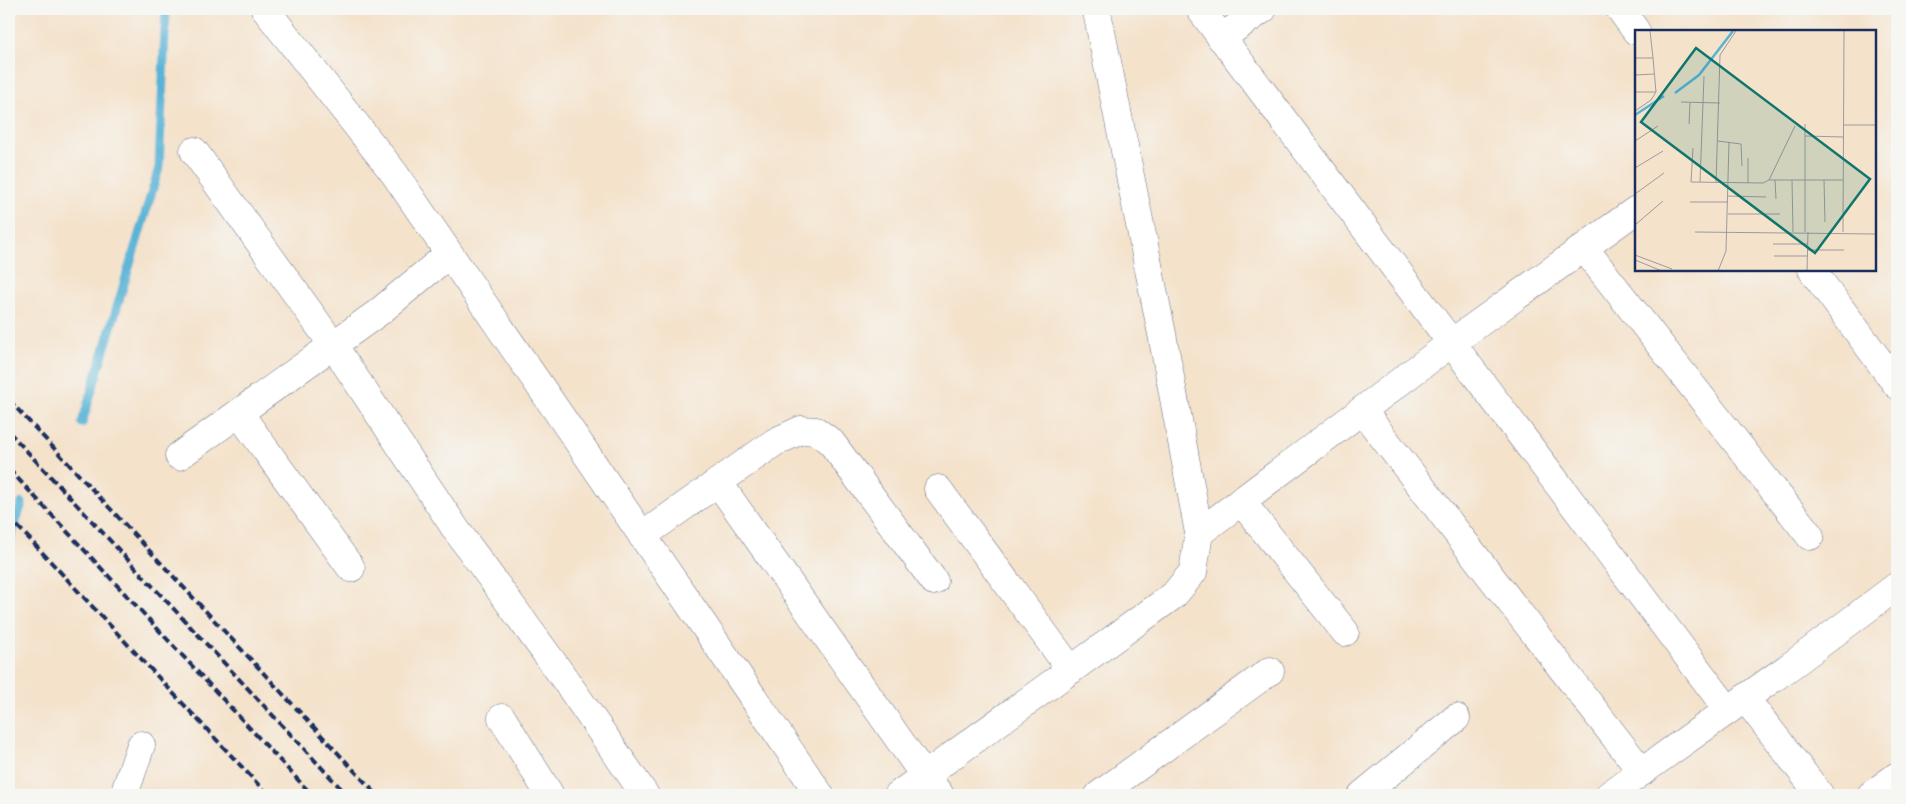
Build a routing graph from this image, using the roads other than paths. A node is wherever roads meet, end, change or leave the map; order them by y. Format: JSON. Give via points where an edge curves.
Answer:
{"nodes":[{"id":1,"x":265,"y":9,"type":"edge"},
{"id":2,"x":1200,"y":9,"type":"edge"},
{"id":3,"x":1263,"y":9,"type":"edge"},
{"id":4,"x":1620,"y":9,"type":"edge"},
{"id":5,"x":1098,"y":17,"type":"dead end"},
{"id":6,"x":1635,"y":30,"type":"edge"},
{"id":7,"x":1221,"y":38,"type":"junction"},
{"id":8,"x":194,"y":151,"type":"dead end"},
{"id":9,"x":1635,"y":211,"type":"edge"},
{"id":10,"x":1584,"y":248,"type":"junction"},
{"id":11,"x":449,"y":254,"type":"junction"},
{"id":12,"x":1813,"y":271,"type":"edge"},
{"id":13,"x":1450,"y":344,"type":"junction"},
{"id":14,"x":332,"y":345,"type":"junction"},
{"id":15,"x":1897,"y":385,"type":"edge"},
{"id":16,"x":1362,"y":410,"type":"junction"},
{"id":17,"x":239,"y":413,"type":"junction"},
{"id":18,"x":179,"y":456,"type":"dead end"},
{"id":19,"x":718,"y":482,"type":"junction"},
{"id":20,"x":938,"y":489,"type":"dead end"},
{"id":21,"x":1241,"y":501,"type":"junction"},
{"id":22,"x":1199,"y":533,"type":"junction"},
{"id":23,"x":642,"y":536,"type":"junction"},
{"id":24,"x":1810,"y":536,"type":"dead end"},
{"id":25,"x":351,"y":568,"type":"dead end"},
{"id":26,"x":934,"y":582,"type":"dead end"},
{"id":27,"x":1897,"y":586,"type":"edge"},
{"id":28,"x":1345,"y":632,"type":"dead end"},
{"id":29,"x":1071,"y":670,"type":"junction"},
{"id":30,"x":1270,"y":671,"type":"dead end"},
{"id":31,"x":1736,"y":704,"type":"junction"},
{"id":32,"x":502,"y":718,"type":"dead end"},
{"id":33,"x":1456,"y":718,"type":"dead end"},
{"id":34,"x":141,"y":745,"type":"dead end"},
{"id":35,"x":1642,"y":772,"type":"junction"},
{"id":36,"x":1897,"y":776,"type":"edge"},
{"id":37,"x":932,"y":786,"type":"edge"},
{"id":38,"x":1807,"y":791,"type":"edge"},
{"id":39,"x":124,"y":795,"type":"edge"},
{"id":40,"x":550,"y":795,"type":"edge"},
{"id":41,"x":644,"y":795,"type":"edge"},
{"id":42,"x":820,"y":795,"type":"edge"},
{"id":43,"x":898,"y":795,"type":"edge"},
{"id":44,"x":1098,"y":795,"type":"edge"},
{"id":45,"x":1362,"y":795,"type":"edge"},
{"id":46,"x":1609,"y":795,"type":"edge"},
{"id":47,"x":1871,"y":795,"type":"edge"}],
"edges":[{"from":1,"to":11,"type":"street","via":[[394,173]]},
{"from":2,"to":7,"type":"street"},
{"from":3,"to":7,"type":"street"},
{"from":4,"to":6,"type":"street"},
{"from":5,"to":22,"type":"street"},
{"from":7,"to":13,"type":"street"},
{"from":8,"to":14,"type":"street"},
{"from":9,"to":10,"type":"street"},
{"from":10,"to":13,"type":"street"},
{"from":10,"to":24,"type":"street"},
{"from":11,"to":14,"type":"street","via":[[379,312]]},
{"from":11,"to":23,"type":"street"},
{"from":12,"to":15,"type":"street"},
{"from":13,"to":16,"type":"street"},
{"from":13,"to":31,"type":"street"},
{"from":14,"to":17,"type":"street"},
{"from":14,"to":41,"type":"street","via":[[457,531]]},
{"from":16,"to":21,"type":"street"},
{"from":16,"to":35,"type":"street"},
{"from":17,"to":18,"type":"street"},
{"from":17,"to":25,"type":"street"},
{"from":19,"to":23,"type":"street"},
{"from":19,"to":26,"type":"street","via":[[775,442],[801,430],[816,431],[831,442]]},
{"from":19,"to":37,"type":"street"},
{"from":20,"to":29,"type":"street"},
{"from":21,"to":22,"type":"street"},
{"from":21,"to":28,"type":"street"},
{"from":22,"to":29,"type":"street","via":[[1193,572],[1174,595]]},
{"from":23,"to":42,"type":"street"},
{"from":27,"to":31,"type":"street"},
{"from":29,"to":37,"type":"street"},
{"from":30,"to":44,"type":"street"},
{"from":31,"to":35,"type":"street"},
{"from":31,"to":38,"type":"street"},
{"from":32,"to":40,"type":"street"},
{"from":33,"to":45,"type":"street"},
{"from":34,"to":39,"type":"street"},
{"from":35,"to":46,"type":"street"},
{"from":36,"to":47,"type":"street"},
{"from":37,"to":43,"type":"street"}]}
